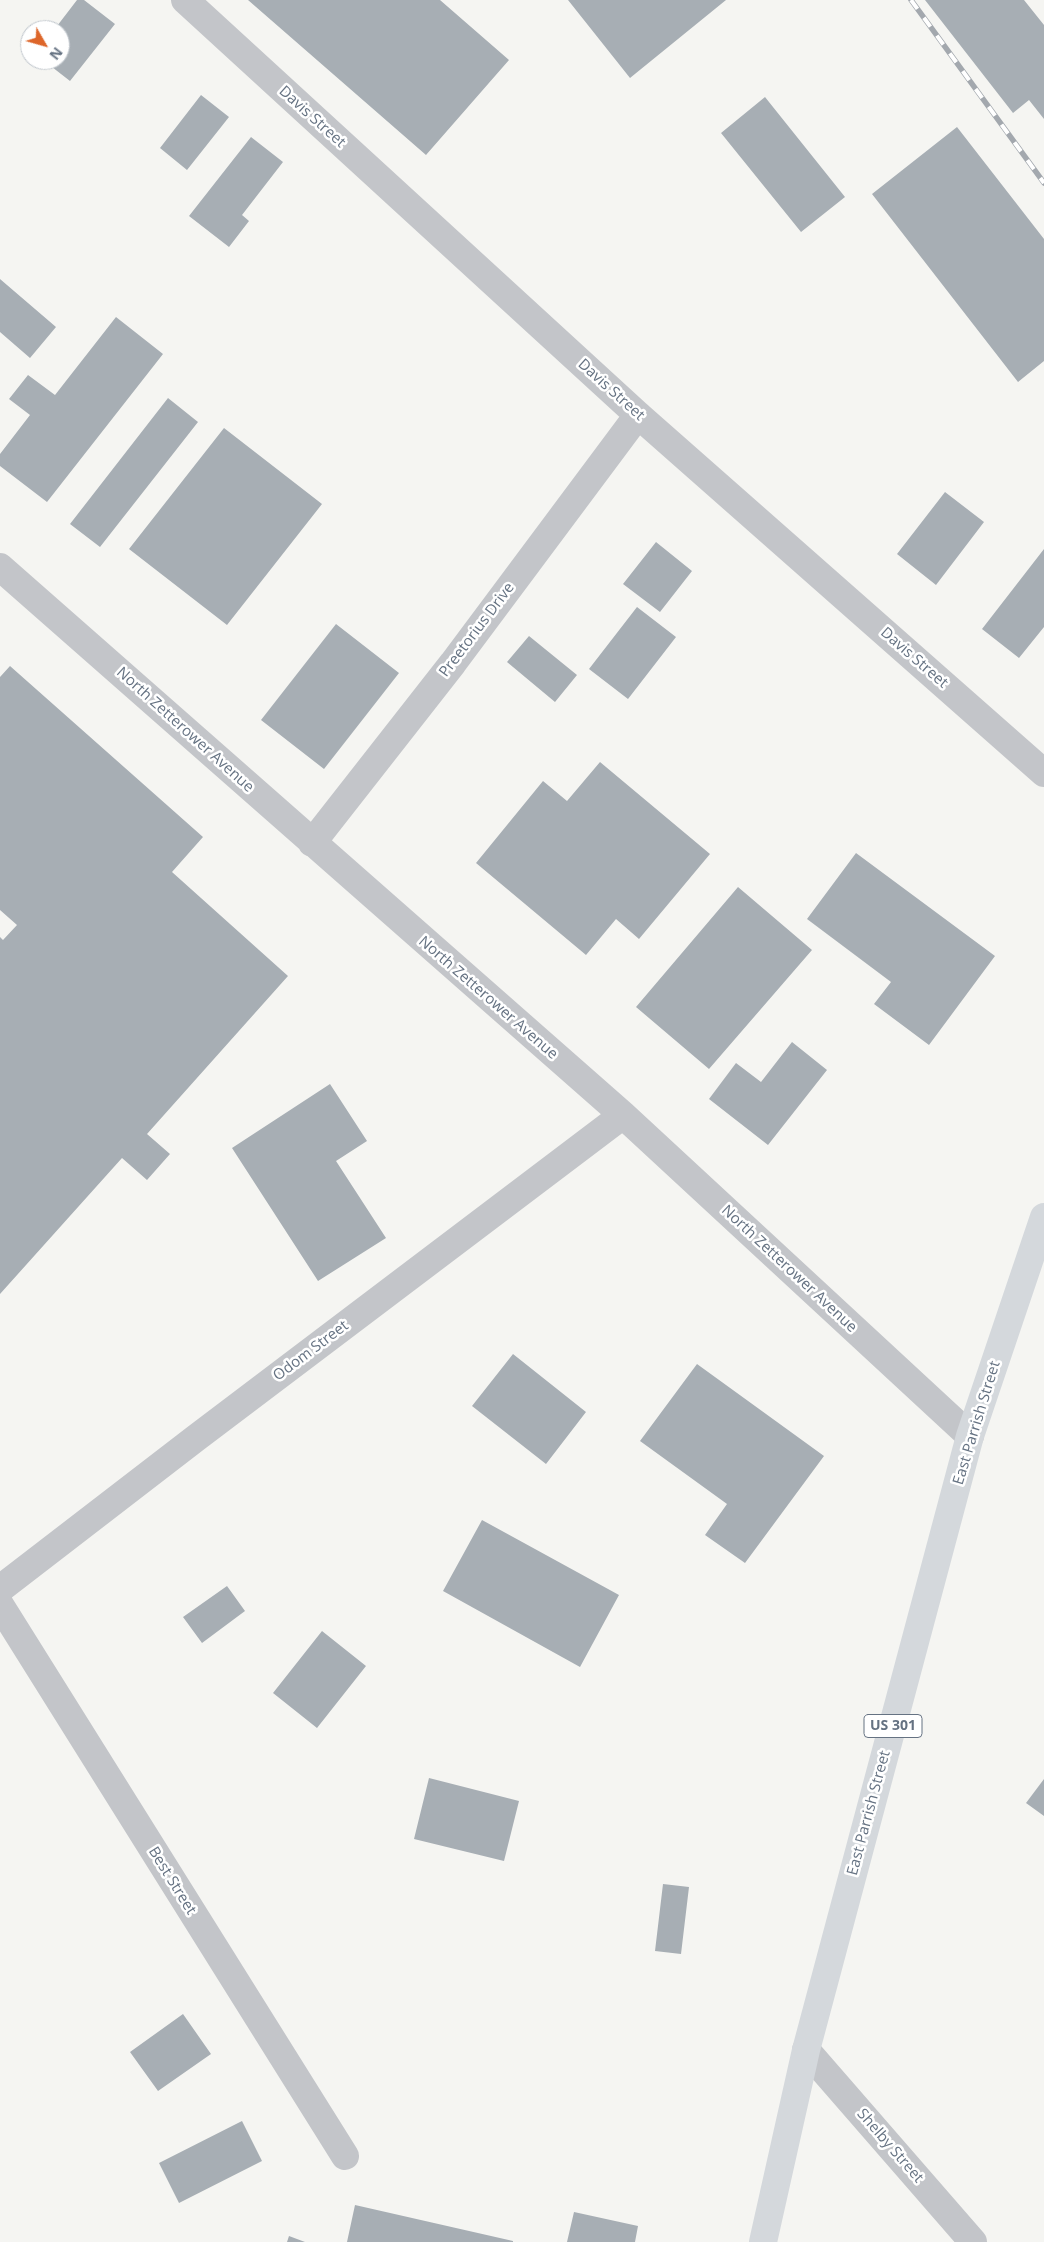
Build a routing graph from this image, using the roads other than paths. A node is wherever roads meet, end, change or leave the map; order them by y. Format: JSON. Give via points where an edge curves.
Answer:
{"nodes":[{"id":1,"x":185,"y":0,"type":"edge"},
{"id":2,"x":638,"y":415,"type":"junction"},
{"id":3,"x":0,"y":567,"type":"edge"},
{"id":4,"x":1044,"y":773,"type":"edge"},
{"id":5,"x":312,"y":843,"type":"junction"},
{"id":6,"x":623,"y":1115,"type":"junction"},
{"id":7,"x":1044,"y":1217,"type":"edge"},
{"id":8,"x":970,"y":1436,"type":"junction"},
{"id":9,"x":0,"y":1589,"type":"edge"},
{"id":10,"x":0,"y":1605,"type":"edge"},
{"id":11,"x":806,"y":2050,"type":"junction"},
{"id":12,"x":345,"y":2156,"type":"dead end"},
{"id":13,"x":763,"y":2242,"type":"edge"},
{"id":14,"x":973,"y":2242,"type":"edge"}],
"edges":[{"from":1,"to":2,"type":"street","name":"Davis Street"},
{"from":2,"to":4,"type":"street","name":"Davis Street"},
{"from":2,"to":5,"type":"street","name":"Preetorius Drive"},
{"from":3,"to":5,"type":"street","name":"North Zetterower Avenue"},
{"from":5,"to":6,"type":"street","name":"North Zetterower Avenue"},
{"from":6,"to":8,"type":"street","name":"North Zetterower Avenue"},
{"from":6,"to":9,"type":"street","name":"Odom Street"},
{"from":7,"to":8,"type":"main road","name":"East Parrish Street","number":"US 301"},
{"from":8,"to":11,"type":"main road","name":"East Parrish Street","number":"US 301"},
{"from":10,"to":12,"type":"street","name":"Best Street"},
{"from":11,"to":13,"type":"main road","name":"East Parrish Street","number":"US 301"},
{"from":11,"to":14,"type":"street","name":"Shelby Street"}]}
